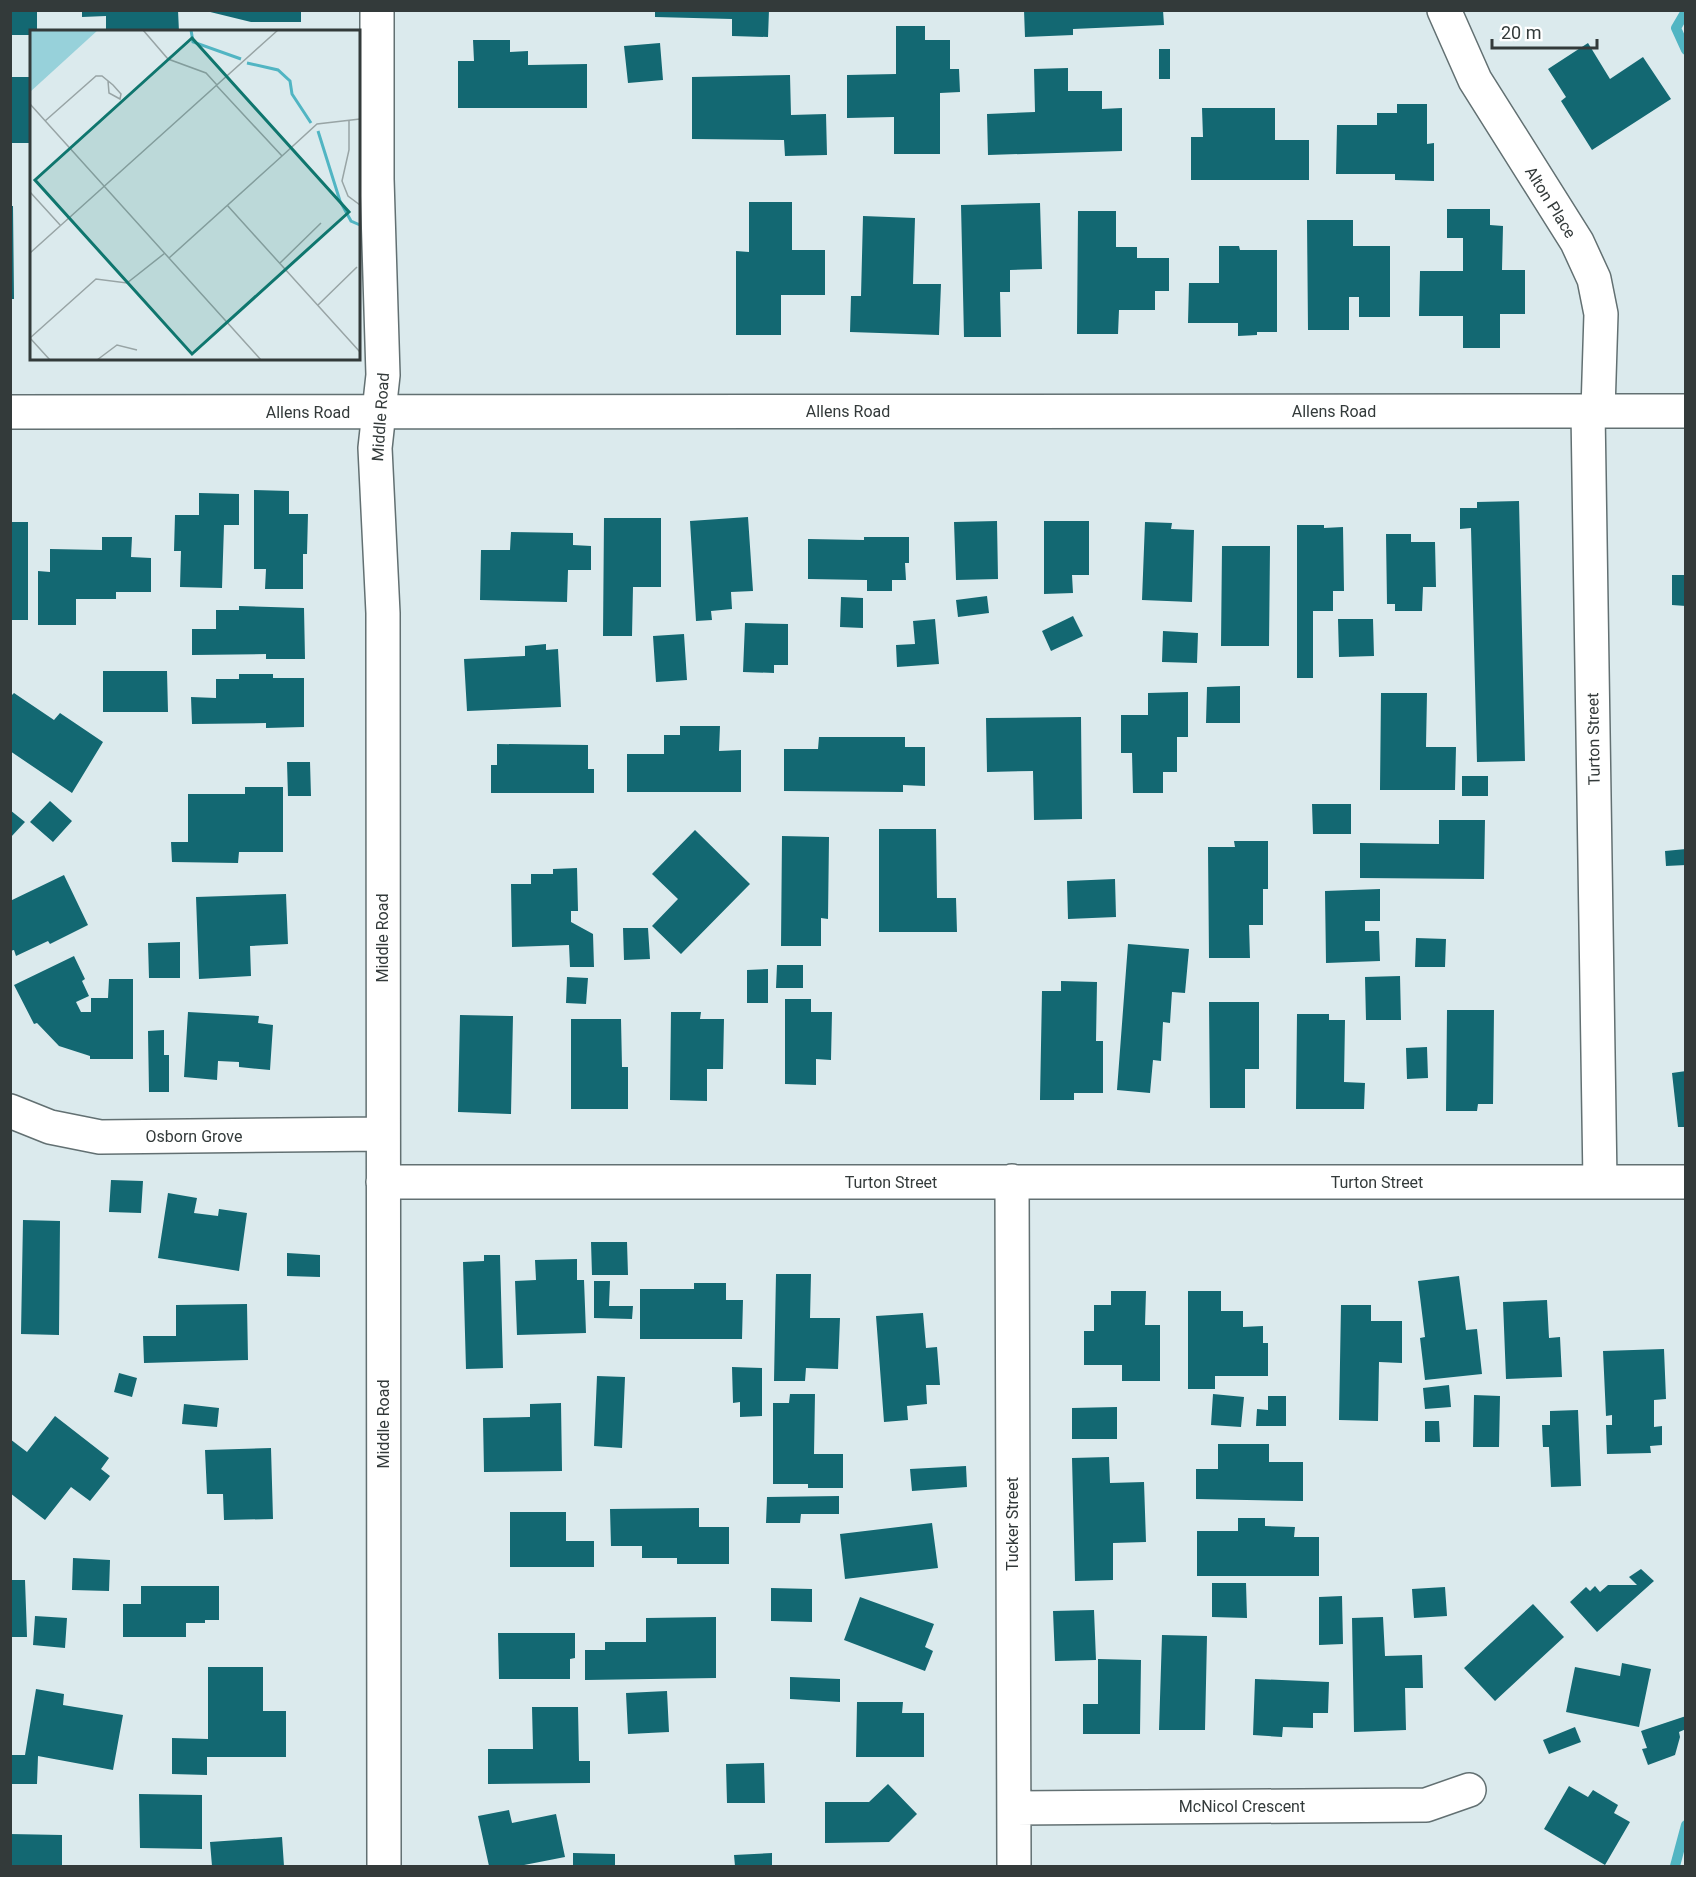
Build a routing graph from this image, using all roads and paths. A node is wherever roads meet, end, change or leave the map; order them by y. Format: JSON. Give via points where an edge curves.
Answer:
{"nodes":[{"id":1,"x":377,"y":10,"type":"edge"},
{"id":2,"x":1444,"y":10,"type":"edge"},
{"id":3,"x":1593,"y":411,"type":"junction"},
{"id":4,"x":1686,"y":411,"type":"edge"},
{"id":5,"x":10,"y":412,"type":"edge"},
{"id":6,"x":381,"y":412,"type":"junction"},
{"id":7,"x":10,"y":1111,"type":"edge"},
{"id":8,"x":382,"y":1134,"type":"junction"},
{"id":9,"x":1012,"y":1181,"type":"junction"},
{"id":10,"x":383,"y":1182,"type":"junction"},
{"id":11,"x":1600,"y":1182,"type":"junction"},
{"id":12,"x":1686,"y":1182,"type":"edge"},
{"id":13,"x":1469,"y":1790,"type":"dead end"},
{"id":14,"x":1014,"y":1808,"type":"junction"},
{"id":15,"x":384,"y":1866,"type":"edge"},
{"id":16,"x":1014,"y":1866,"type":"edge"}],
"edges":[{"from":1,"to":6,"type":"street","name":"Middle Road"},
{"from":2,"to":3,"type":"street","name":"Alton Place","via":[[1474,80],[1576,242],[1594,279],[1601,314]]},
{"from":3,"to":4,"type":"street","name":"Allens Road"},
{"from":3,"to":6,"type":"street","name":"Allens Road"},
{"from":3,"to":11,"type":"street","name":"Turton Street"},
{"from":5,"to":6,"type":"street","name":"Allens Road"},
{"from":6,"to":8,"type":"street","name":"Middle Road","via":[[375,448],[382,613]]},
{"from":7,"to":8,"type":"street","name":"Osborn Grove","via":[[50,1127],[100,1137]]},
{"from":8,"to":10,"type":"street","name":"Middle Road"},
{"from":9,"to":10,"type":"street","name":"Turton Street"},
{"from":9,"to":11,"type":"street","name":"Turton Street"},
{"from":9,"to":14,"type":"street","name":"Tucker Street"},
{"from":10,"to":15,"type":"street","name":"Middle Road"},
{"from":11,"to":12,"type":"street"},
{"from":13,"to":14,"type":"street","name":"McNicol Crescent","via":[[1426,1805]]},
{"from":14,"to":16,"type":"street","name":"Tucker Street"}]}
